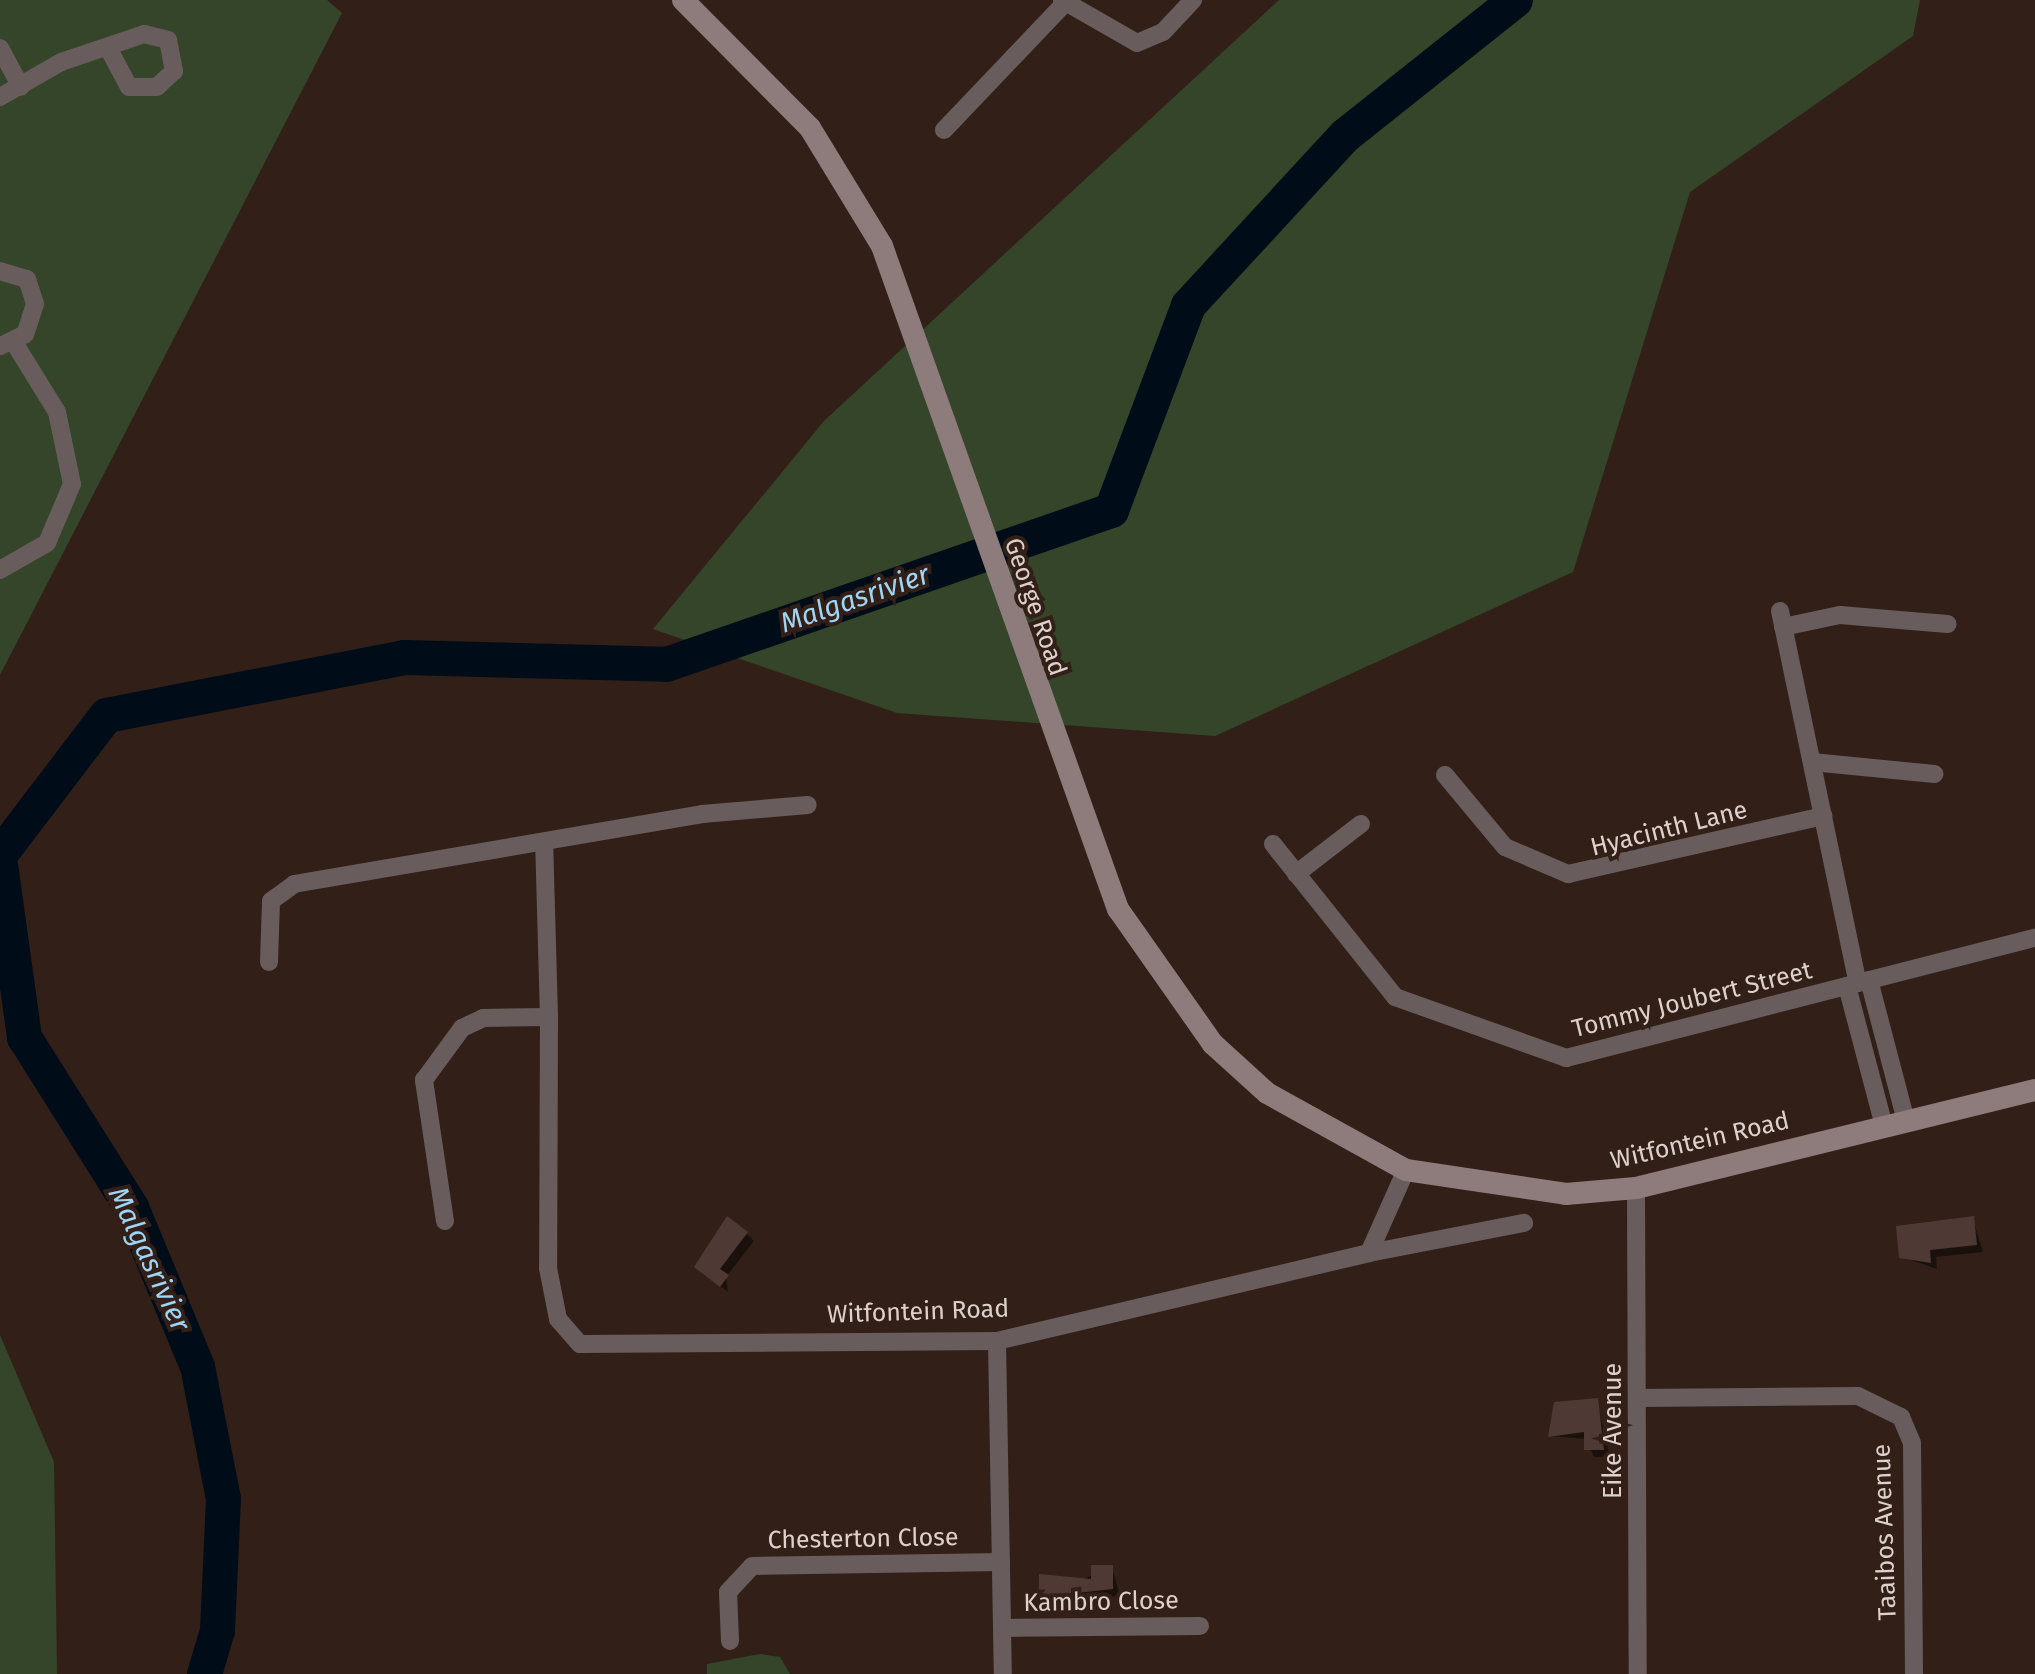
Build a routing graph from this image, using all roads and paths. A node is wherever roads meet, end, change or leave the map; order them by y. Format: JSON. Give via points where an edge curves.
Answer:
{"nodes":[{"id":1,"x":683,"y":0,"type":"edge"},
{"id":2,"x":1194,"y":0,"type":"edge"},
{"id":3,"x":1064,"y":1,"type":"edge"},
{"id":4,"x":0,"y":48,"type":"edge"},
{"id":5,"x":111,"y":53,"type":"dead end"},
{"id":6,"x":22,"y":87,"type":"junction"},
{"id":7,"x":0,"y":96,"type":"edge"},
{"id":8,"x":944,"y":130,"type":"dead end"},
{"id":9,"x":0,"y":271,"type":"edge"},
{"id":10,"x":7,"y":345,"type":"edge"},
{"id":11,"x":0,"y":570,"type":"edge"},
{"id":12,"x":1948,"y":624,"type":"dead end"},
{"id":13,"x":1812,"y":762,"type":"junction"},
{"id":14,"x":1934,"y":774,"type":"dead end"},
{"id":15,"x":1445,"y":775,"type":"dead end"},
{"id":16,"x":808,"y":805,"type":"dead end"},
{"id":17,"x":1823,"y":816,"type":"junction"},
{"id":18,"x":1362,"y":824,"type":"dead end"},
{"id":19,"x":544,"y":843,"type":"junction"},
{"id":20,"x":1273,"y":844,"type":"dead end"},
{"id":21,"x":1296,"y":874,"type":"junction"},
{"id":22,"x":2035,"y":938,"type":"edge"},
{"id":23,"x":269,"y":962,"type":"dead end"},
{"id":24,"x":1858,"y":983,"type":"junction"},
{"id":25,"x":549,"y":1017,"type":"junction"},
{"id":26,"x":2035,"y":1090,"type":"edge"},
{"id":27,"x":1895,"y":1123,"type":"junction"},
{"id":28,"x":1406,"y":1170,"type":"junction"},
{"id":29,"x":1636,"y":1188,"type":"junction"},
{"id":30,"x":446,"y":1221,"type":"dead end"},
{"id":31,"x":1524,"y":1224,"type":"dead end"},
{"id":32,"x":1369,"y":1253,"type":"junction"},
{"id":33,"x":997,"y":1341,"type":"junction"},
{"id":34,"x":1638,"y":1398,"type":"junction"},
{"id":35,"x":1001,"y":1562,"type":"junction"},
{"id":36,"x":1200,"y":1626,"type":"dead end"},
{"id":37,"x":1002,"y":1628,"type":"junction"},
{"id":38,"x":730,"y":1641,"type":"dead end"},
{"id":39,"x":1003,"y":1674,"type":"edge"},
{"id":40,"x":1638,"y":1674,"type":"edge"},
{"id":41,"x":1914,"y":1674,"type":"edge"}],
"edges":[{"from":1,"to":28,"type":"main road","name":"George Road","via":[[776,88],[863,212],[905,302],[965,491],[1118,909],[1166,986],[1267,1093]]},
{"from":2,"to":3,"type":"street","via":[[1164,32],[1136,43]]},
{"from":3,"to":8,"type":"street"},
{"from":4,"to":6,"type":"street"},
{"from":5,"to":6,"type":"street","via":[[74,57]]},
{"from":6,"to":7,"type":"street"},
{"from":9,"to":10,"type":"street","via":[[23,276],[34,297],[30,327]]},
{"from":10,"to":11,"type":"street","via":[[52,401],[72,484],[47,543]]},
{"from":12,"to":13,"type":"street","via":[[1840,614],[1781,620]]},
{"from":13,"to":14,"type":"street"},
{"from":13,"to":17,"type":"street"},
{"from":15,"to":17,"type":"street","name":"Hyacinth Lane","via":[[1505,847],[1568,874]]},
{"from":16,"to":19,"type":"street"},
{"from":17,"to":24,"type":"street"},
{"from":18,"to":21,"type":"street"},
{"from":19,"to":23,"type":"street","via":[[280,889],[271,901]]},
{"from":19,"to":25,"type":"street"},
{"from":20,"to":21,"type":"street","name":"Tommy Joubert Street"},
{"from":21,"to":24,"type":"street","name":"Tommy Joubert Street","via":[[1395,996],[1538,1053],[1600,1054]]},
{"from":22,"to":24,"type":"street","name":"Tommy Joubert Street"},
{"from":24,"to":27,"type":"street","name":"Tommy Joubert Street"},
{"from":25,"to":30,"type":"street","via":[[484,1018],[428,1064],[425,1106]]},
{"from":25,"to":33,"type":"street","name":"Witfontein Road","via":[[552,1305],[580,1344]]},
{"from":26,"to":27,"type":"main road","name":"Witfontein Road"},
{"from":27,"to":29,"type":"main road","name":"Witfontein Road"},
{"from":28,"to":29,"type":"main road","name":"Witfontein Road","via":[[1550,1193]]},
{"from":28,"to":32,"type":"street"},
{"from":29,"to":34,"type":"street","name":"Eike Avenue"},
{"from":31,"to":32,"type":"street","name":"Witfontein Road"},
{"from":32,"to":33,"type":"street","name":"Witfontein Road"},
{"from":33,"to":35,"type":"street"},
{"from":34,"to":40,"type":"street","name":"Eike Avenue"},
{"from":34,"to":41,"type":"street","name":"Taaibos Avenue","via":[[1858,1396],[1901,1418],[1912,1442]]},
{"from":35,"to":37,"type":"street"},
{"from":35,"to":38,"type":"street","name":"Chesterton Close","via":[[752,1566],[728,1592]]},
{"from":36,"to":37,"type":"street","name":"Kambro Close"},
{"from":37,"to":39,"type":"street"}]}
